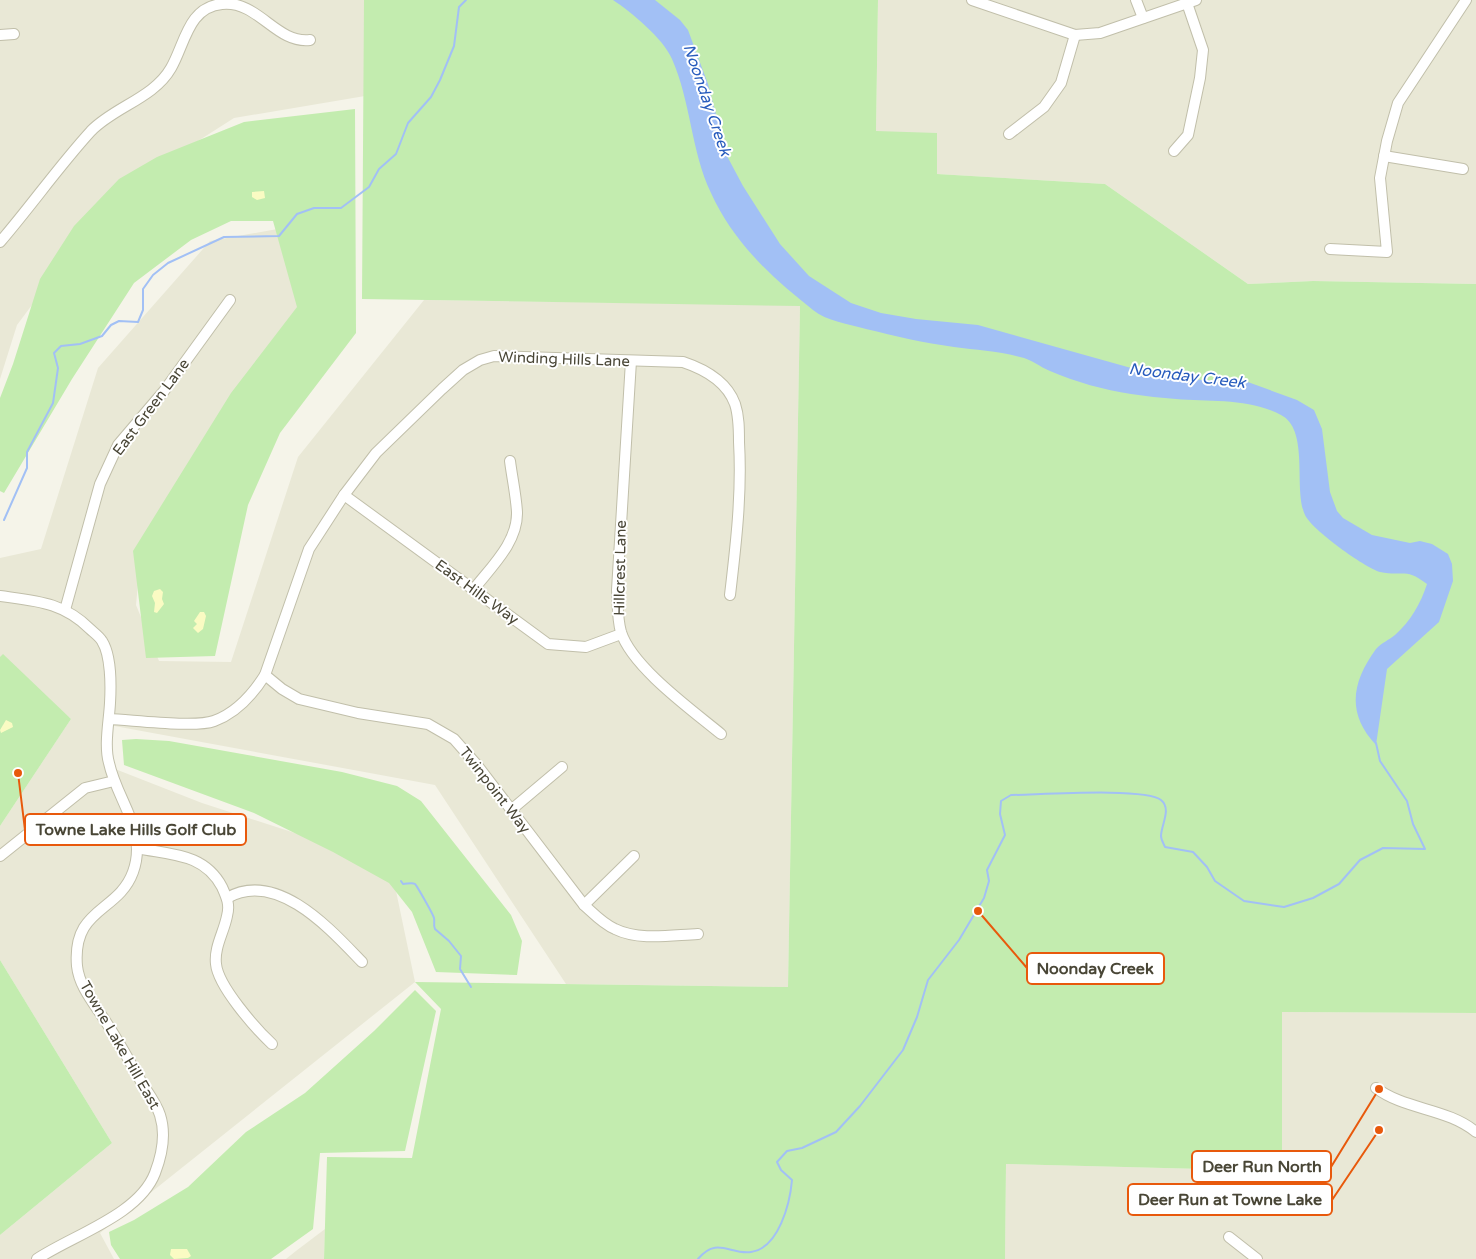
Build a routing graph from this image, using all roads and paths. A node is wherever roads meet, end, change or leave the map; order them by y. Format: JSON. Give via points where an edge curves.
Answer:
{"nodes":[{"id":1,"x":972,"y":0,"type":"edge"},
{"id":2,"x":1136,"y":0,"type":"edge"},
{"id":3,"x":1466,"y":0,"type":"edge"},
{"id":4,"x":1191,"y":2,"type":"edge"},
{"id":5,"x":1142,"y":18,"type":"junction"},
{"id":6,"x":14,"y":34,"type":"dead end"},
{"id":7,"x":0,"y":35,"type":"edge"},
{"id":8,"x":1075,"y":35,"type":"junction"},
{"id":9,"x":310,"y":40,"type":"dead end"},
{"id":10,"x":1009,"y":134,"type":"dead end"},
{"id":11,"x":1174,"y":151,"type":"dead end"},
{"id":12,"x":1384,"y":156,"type":"junction"},
{"id":13,"x":1463,"y":169,"type":"dead end"},
{"id":14,"x":0,"y":242,"type":"edge"},
{"id":15,"x":1330,"y":249,"type":"dead end"},
{"id":16,"x":230,"y":300,"type":"dead end"},
{"id":17,"x":631,"y":361,"type":"junction"},
{"id":18,"x":510,"y":461,"type":"dead end"},
{"id":19,"x":344,"y":495,"type":"junction"},
{"id":20,"x":474,"y":589,"type":"junction"},
{"id":21,"x":730,"y":595,"type":"dead end"},
{"id":22,"x":0,"y":596,"type":"edge"},
{"id":23,"x":65,"y":610,"type":"junction"},
{"id":24,"x":621,"y":634,"type":"junction"},
{"id":25,"x":266,"y":675,"type":"junction"},
{"id":26,"x":110,"y":719,"type":"junction"},
{"id":27,"x":721,"y":734,"type":"dead end"},
{"id":28,"x":562,"y":767,"type":"dead end"},
{"id":29,"x":114,"y":781,"type":"junction"},
{"id":30,"x":511,"y":810,"type":"junction"},
{"id":31,"x":137,"y":848,"type":"junction"},
{"id":32,"x":0,"y":856,"type":"edge"},
{"id":33,"x":634,"y":856,"type":"dead end"},
{"id":34,"x":227,"y":898,"type":"junction"},
{"id":35,"x":584,"y":905,"type":"junction"},
{"id":36,"x":698,"y":934,"type":"dead end"},
{"id":37,"x":362,"y":962,"type":"dead end"},
{"id":38,"x":272,"y":1044,"type":"dead end"},
{"id":39,"x":1376,"y":1088,"type":"dead end"},
{"id":40,"x":1476,"y":1132,"type":"edge"},
{"id":41,"x":1230,"y":1237,"type":"dead end"},
{"id":42,"x":37,"y":1259,"type":"edge"},
{"id":43,"x":1257,"y":1259,"type":"edge"}],
"edges":[{"from":1,"to":8,"type":"street"},
{"from":2,"to":5,"type":"street"},
{"from":3,"to":12,"type":"street","via":[[1398,103]]},
{"from":4,"to":5,"type":"street"},
{"from":4,"to":11,"type":"street","via":[[1203,50],[1200,78],[1188,135]]},
{"from":5,"to":8,"type":"street","via":[[1100,33]]},
{"from":6,"to":7,"type":"street"},
{"from":8,"to":10,"type":"street","via":[[1061,83],[1044,107]]},
{"from":9,"to":14,"type":"street","via":[[292,38],[246,7],[220,4],[207,9],[191,22],[171,69],[155,86],[93,130]]},
{"from":12,"to":13,"type":"street"},
{"from":12,"to":15,"type":"street","via":[[1380,178],[1387,252]]},
{"from":16,"to":23,"type":"street","name":"East Green Lane","via":[[164,391],[118,445],[100,484]]},
{"from":17,"to":19,"type":"street","name":"Winding Hills Lane","via":[[510,355],[480,360],[464,370],[376,453]]},
{"from":17,"to":21,"type":"street","name":"Winding Hills Lane","via":[[683,362],[696,366],[716,379],[734,403],[740,462],[737,539]]},
{"from":17,"to":24,"type":"street","name":"Hillcrest Lane","via":[[617,590]]},
{"from":18,"to":20,"type":"street","via":[[516,524],[508,544]]},
{"from":19,"to":20,"type":"street","name":"East Hills Way"},
{"from":19,"to":25,"type":"street","name":"Winding Hills Lane","via":[[309,549]]},
{"from":20,"to":24,"type":"street","name":"East Hills Way","via":[[548,644],[586,647]]},
{"from":22,"to":23,"type":"street","name":"Towne Lake Hill East","via":[[50,603]]},
{"from":23,"to":26,"type":"street","name":"Towne Lake Hill East","via":[[75,614],[102,641],[110,669]]},
{"from":24,"to":27,"type":"street","name":"Hillcrest Lane","via":[[648,672]]},
{"from":25,"to":26,"type":"street","name":"Winding Hills Lane","via":[[239,706],[213,721]]},
{"from":25,"to":30,"type":"street","name":"Twinpoint Way","via":[[299,699],[358,713],[428,724],[442,731],[454,739],[477,765]]},
{"from":26,"to":29,"type":"street","name":"Towne Lake Hill East","via":[[108,760]]},
{"from":28,"to":30,"type":"street"},
{"from":29,"to":31,"type":"street","name":"Towne Lake Hill East","via":[[133,820]]},
{"from":29,"to":32,"type":"street","via":[[85,788]]},
{"from":30,"to":35,"type":"street","name":"Twinpoint Way"},
{"from":31,"to":34,"type":"street","via":[[190,858],[203,864],[217,878]]},
{"from":31,"to":42,"type":"street","name":"Towne Lake Hill East","via":[[133,874],[125,887],[87,921],[81,931],[77,964],[85,990],[160,1113],[162,1147],[156,1172],[138,1201]]},
{"from":33,"to":35,"type":"street"},
{"from":34,"to":37,"type":"street","via":[[239,891],[256,889],[268,891],[304,908],[326,925]]},
{"from":34,"to":38,"type":"street","via":[[227,915],[216,951],[216,965],[223,986]]},
{"from":35,"to":36,"type":"street","name":"Twinpoint Way","via":[[599,919],[625,932],[661,936]]},
{"from":39,"to":40,"type":"street","via":[[1389,1098],[1446,1116]]},
{"from":41,"to":43,"type":"street"}]}
